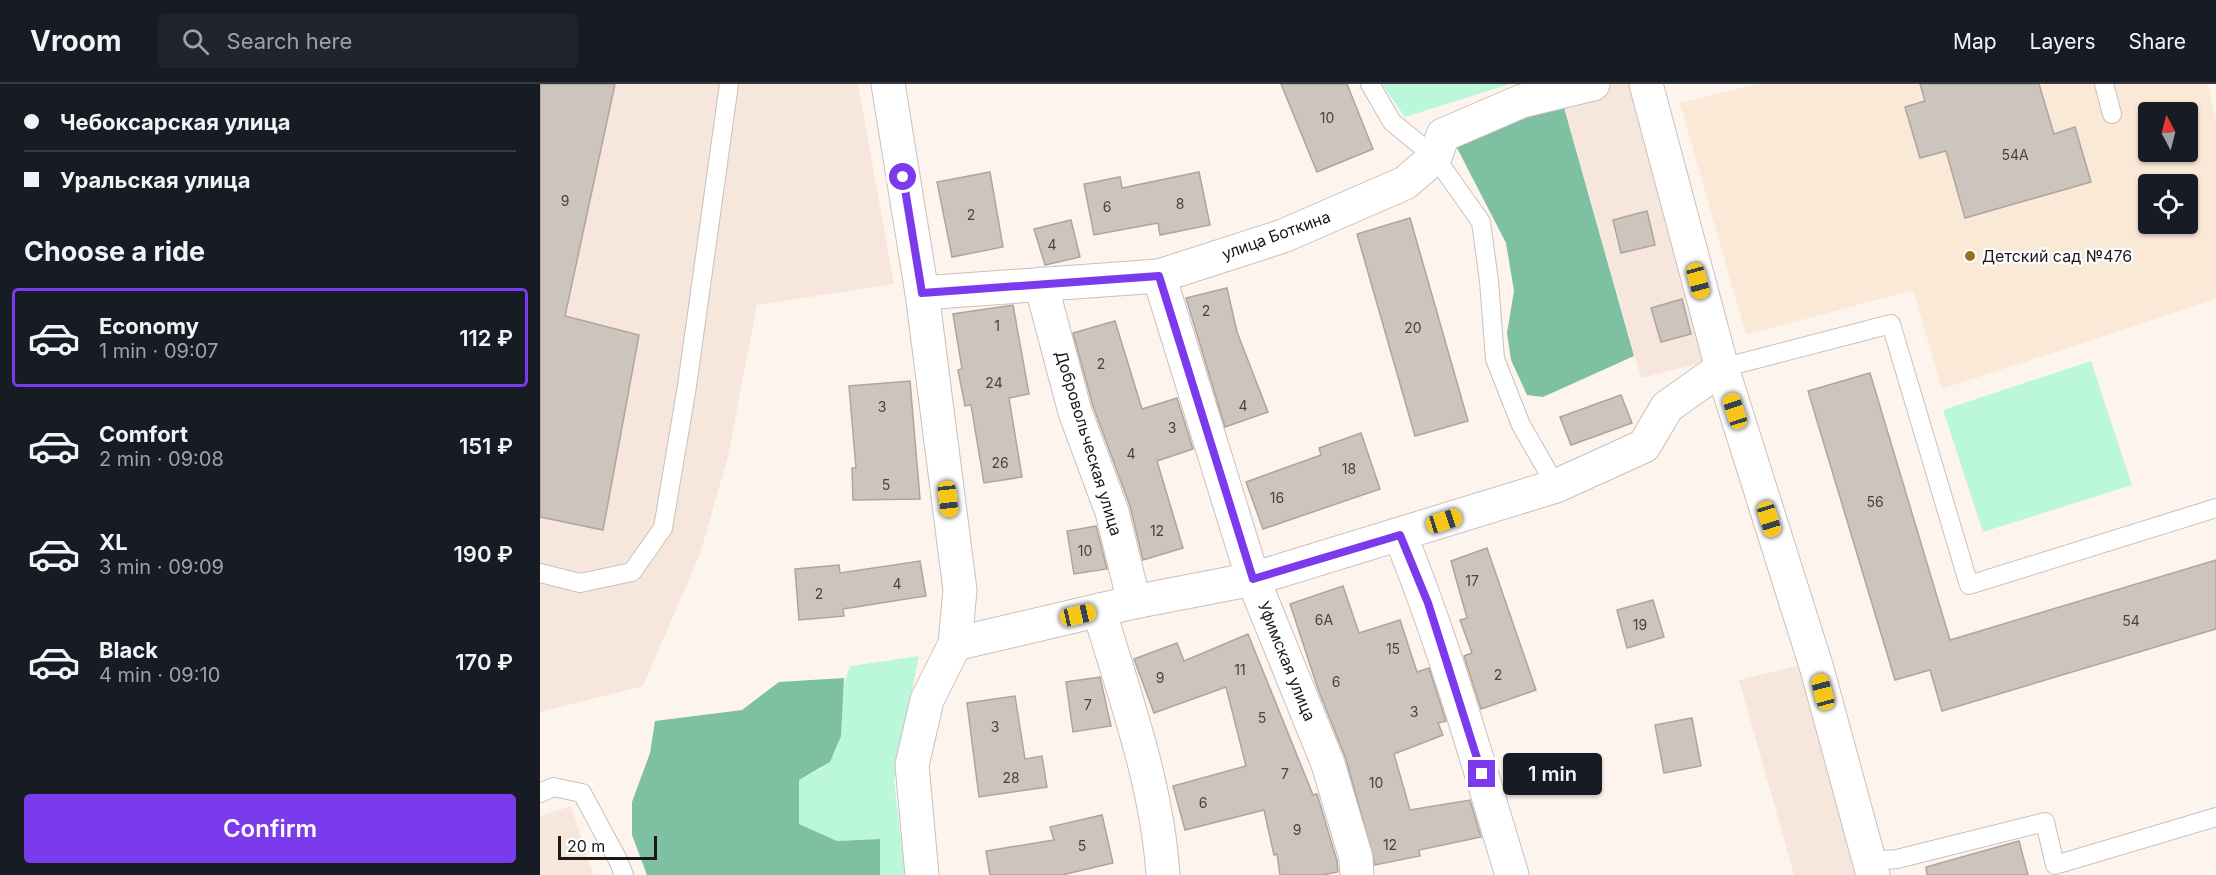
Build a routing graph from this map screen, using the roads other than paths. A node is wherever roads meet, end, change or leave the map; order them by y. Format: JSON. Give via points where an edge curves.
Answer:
{"nodes":[{"id":1,"x":729,"y":84,"type":"edge"},
{"id":2,"x":888,"y":84,"type":"edge"},
{"id":3,"x":1370,"y":84,"type":"edge"},
{"id":4,"x":1593,"y":84,"type":"edge"},
{"id":5,"x":1646,"y":84,"type":"edge"},
{"id":6,"x":2104,"y":84,"type":"edge"},
{"id":7,"x":2112,"y":114,"type":"dead end"},
{"id":8,"x":1435,"y":157,"type":"junction"},
{"id":9,"x":1159,"y":276,"type":"junction"},
{"id":10,"x":1041,"y":284,"type":"junction"},
{"id":11,"x":922,"y":293,"type":"junction"},
{"id":12,"x":1722,"y":368,"type":"junction"},
{"id":13,"x":1556,"y":486,"type":"junction"},
{"id":14,"x":2216,"y":508,"type":"edge"},
{"id":15,"x":1400,"y":535,"type":"junction"},
{"id":16,"x":540,"y":573,"type":"edge"},
{"id":17,"x":1253,"y":579,"type":"junction"},
{"id":18,"x":1134,"y":602,"type":"junction"},
{"id":19,"x":1099,"y":610,"type":"junction"},
{"id":20,"x":955,"y":644,"type":"junction"},
{"id":21,"x":540,"y":793,"type":"edge"},
{"id":22,"x":2216,"y":817,"type":"edge"},
{"id":23,"x":1871,"y":868,"type":"edge"},
{"id":24,"x":624,"y":875,"type":"edge"},
{"id":25,"x":922,"y":875,"type":"edge"},
{"id":26,"x":1163,"y":875,"type":"edge"},
{"id":27,"x":1358,"y":875,"type":"edge"},
{"id":28,"x":1512,"y":875,"type":"edge"}],
"edges":[{"from":1,"to":16,"type":"lane","via":[[663,528],[632,572],[580,584]]},
{"from":2,"to":11,"type":"street"},
{"from":3,"to":8,"type":"lane","via":[[1392,122]]},
{"from":4,"to":8,"type":"street","name":"улица Боткина","via":[[1522,101],[1443,135]]},
{"from":5,"to":12,"type":"street"},
{"from":6,"to":7,"type":"lane"},
{"from":8,"to":9,"type":"street","name":"улица Боткина","via":[[1405,183],[1284,236]]},
{"from":8,"to":13,"type":"lane","via":[[1480,222],[1495,359],[1521,425]]},
{"from":9,"to":10,"type":"street","name":"улица Боткина"},
{"from":9,"to":17,"type":"street","name":"Уфимская улица"},
{"from":10,"to":11,"type":"street","name":"улица Боткина"},
{"from":10,"to":18,"type":"street","name":"Добровольческая улица","via":[[1075,412],[1112,512]]},
{"from":11,"to":20,"type":"street","via":[[960,590]]},
{"from":12,"to":13,"type":"street","via":[[1667,407],[1644,446]]},
{"from":12,"to":14,"type":"lane","via":[[1891,324],[1969,585]]},
{"from":12,"to":23,"type":"street","via":[[1817,669]]},
{"from":13,"to":15,"type":"street"},
{"from":15,"to":17,"type":"street"},
{"from":15,"to":28,"type":"street","via":[[1428,603],[1459,697]]},
{"from":17,"to":18,"type":"street"},
{"from":17,"to":27,"type":"street","name":"Уфимская улица","via":[[1328,764]]},
{"from":18,"to":19,"type":"street"},
{"from":19,"to":20,"type":"street"},
{"from":19,"to":26,"type":"street","via":[[1147,770]]},
{"from":20,"to":25,"type":"street","via":[[927,700],[912,765]]},
{"from":21,"to":24,"type":"lane","via":[[553,787],[582,793]]},
{"from":22,"to":23,"type":"lane","via":[[2055,865],[2045,822]]}]}
